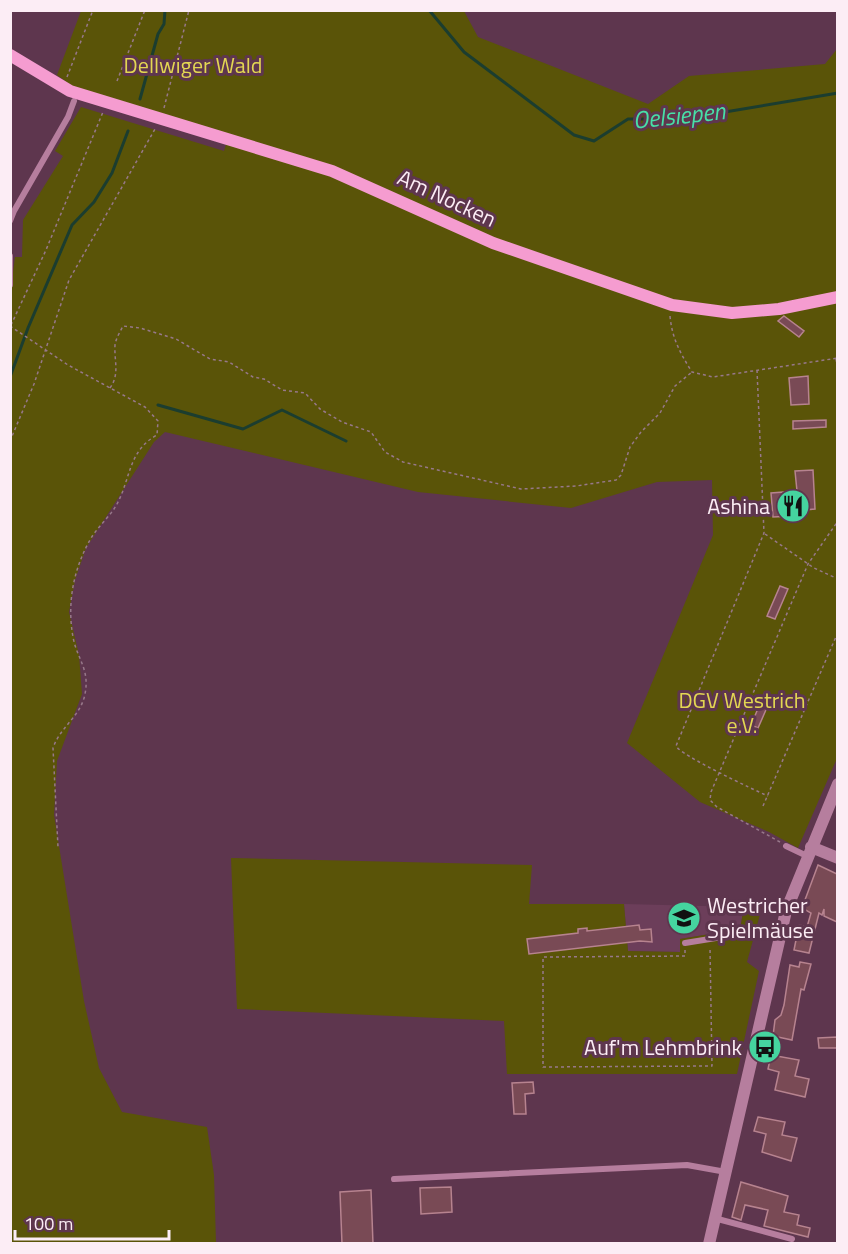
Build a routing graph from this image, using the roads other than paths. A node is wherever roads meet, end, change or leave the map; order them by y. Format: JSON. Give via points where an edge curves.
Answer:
{"nodes":[{"id":1,"x":10,"y":55,"type":"edge"},
{"id":2,"x":72,"y":96,"type":"junction"},
{"id":3,"x":10,"y":222,"type":"edge"},
{"id":4,"x":10,"y":256,"type":"edge"},
{"id":5,"x":10,"y":285,"type":"edge"},
{"id":6,"x":837,"y":297,"type":"edge"},
{"id":7,"x":837,"y":784,"type":"edge"},
{"id":8,"x":786,"y":846,"type":"road end"},
{"id":9,"x":809,"y":852,"type":"junction"},
{"id":10,"x":837,"y":858,"type":"edge"},
{"id":11,"x":781,"y":936,"type":"junction"},
{"id":12,"x":685,"y":943,"type":"road end"},
{"id":13,"x":726,"y":1172,"type":"junction"},
{"id":14,"x":394,"y":1179,"type":"dead end"},
{"id":15,"x":714,"y":1218,"type":"junction"},
{"id":16,"x":792,"y":1239,"type":"dead end"},
{"id":17,"x":709,"y":1244,"type":"edge"}],
"edges":[{"from":1,"to":2,"type":"street","name":"Am Nocken"},
{"from":2,"to":3,"type":"lane","via":[[69,117]]},
{"from":2,"to":6,"type":"street","name":"Am Nocken","via":[[332,171],[493,243],[672,305],[732,313],[779,309]]},
{"from":4,"to":5,"type":"lane"},
{"from":7,"to":9,"type":"street"},
{"from":8,"to":9,"type":"lane"},
{"from":9,"to":10,"type":"street"},
{"from":9,"to":11,"type":"street","via":[[786,911]]},
{"from":11,"to":12,"type":"lane","via":[[753,932]]},
{"from":11,"to":13,"type":"street"},
{"from":13,"to":14,"type":"lane","via":[[687,1165]]},
{"from":13,"to":15,"type":"street"},
{"from":15,"to":16,"type":"lane"},
{"from":15,"to":17,"type":"street"}]}
